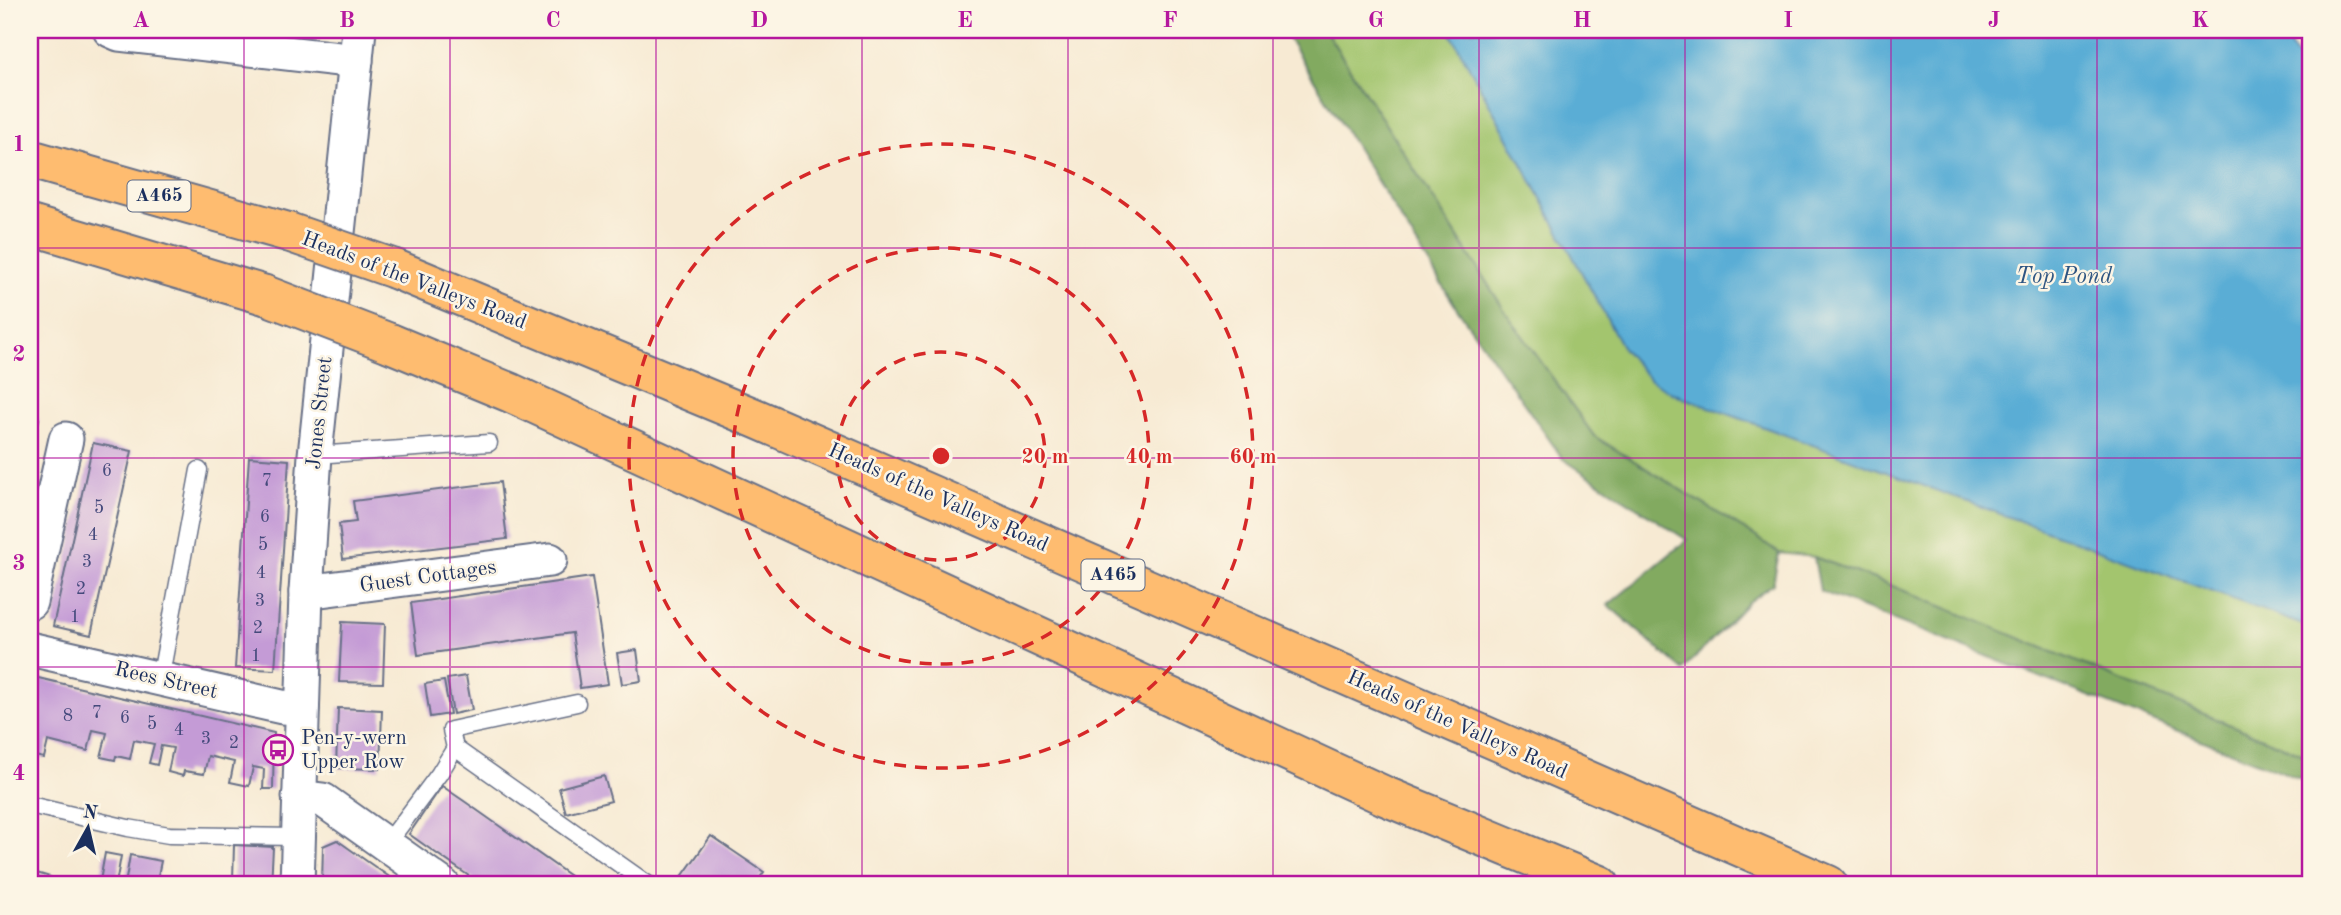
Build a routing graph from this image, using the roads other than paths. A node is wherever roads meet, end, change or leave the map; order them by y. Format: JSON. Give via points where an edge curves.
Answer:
{"nodes":[{"id":1,"x":110,"y":30,"type":"edge"},
{"id":2,"x":358,"y":45,"type":"edge"},
{"id":3,"x":30,"y":159,"type":"edge"},
{"id":4,"x":30,"y":225,"type":"edge"},
{"id":5,"x":66,"y":439,"type":"dead end"},
{"id":6,"x":489,"y":443,"type":"dead end"},
{"id":7,"x":315,"y":455,"type":"junction"},
{"id":8,"x":199,"y":470,"type":"dead end"},
{"id":9,"x":550,"y":560,"type":"dead end"},
{"id":10,"x":306,"y":592,"type":"junction"},
{"id":11,"x":30,"y":601,"type":"edge"},
{"id":12,"x":30,"y":649,"type":"edge"},
{"id":13,"x":160,"y":680,"type":"junction"},
{"id":14,"x":577,"y":704,"type":"dead end"},
{"id":15,"x":302,"y":708,"type":"junction"},
{"id":16,"x":455,"y":748,"type":"junction"},
{"id":17,"x":299,"y":797,"type":"junction"},
{"id":18,"x":30,"y":805,"type":"edge"},
{"id":19,"x":298,"y":837,"type":"junction"},
{"id":20,"x":386,"y":845,"type":"junction"},
{"id":21,"x":297,"y":885,"type":"edge"},
{"id":22,"x":443,"y":885,"type":"edge"},
{"id":23,"x":649,"y":885,"type":"edge"},
{"id":24,"x":1600,"y":885,"type":"edge"},
{"id":25,"x":1828,"y":885,"type":"edge"}],
"edges":[{"from":1,"to":2,"type":"street"},
{"from":2,"to":7,"type":"street","name":"Jones Street"},
{"from":3,"to":25,"type":"highway","name":"Heads of the Valleys Road","number":"A465","bridge":true,"via":[[288,232],[395,269],[757,419]]},
{"from":4,"to":24,"type":"highway","bridge":true,"via":[[265,295],[511,393],[1385,796]]},
{"from":5,"to":11,"type":"street"},
{"from":6,"to":7,"type":"lane"},
{"from":7,"to":10,"type":"street","name":"Jones Street"},
{"from":8,"to":13,"type":"lane"},
{"from":9,"to":10,"type":"street","name":"Guest Cottages"},
{"from":10,"to":15,"type":"street","name":"Jones Street"},
{"from":12,"to":13,"type":"street","name":"Rees Street"},
{"from":13,"to":15,"type":"street","name":"Rees Street"},
{"from":14,"to":16,"type":"lane","via":[[451,730]]},
{"from":15,"to":17,"type":"street","name":"Jones Street"},
{"from":16,"to":20,"type":"lane"},
{"from":16,"to":23,"type":"lane"},
{"from":17,"to":19,"type":"street","name":"Jones Street"},
{"from":17,"to":20,"type":"street","via":[[323,800]]},
{"from":18,"to":19,"type":"lane","via":[[169,835]]},
{"from":19,"to":21,"type":"street","name":"Jones Street"},
{"from":20,"to":22,"type":"street"}]}
